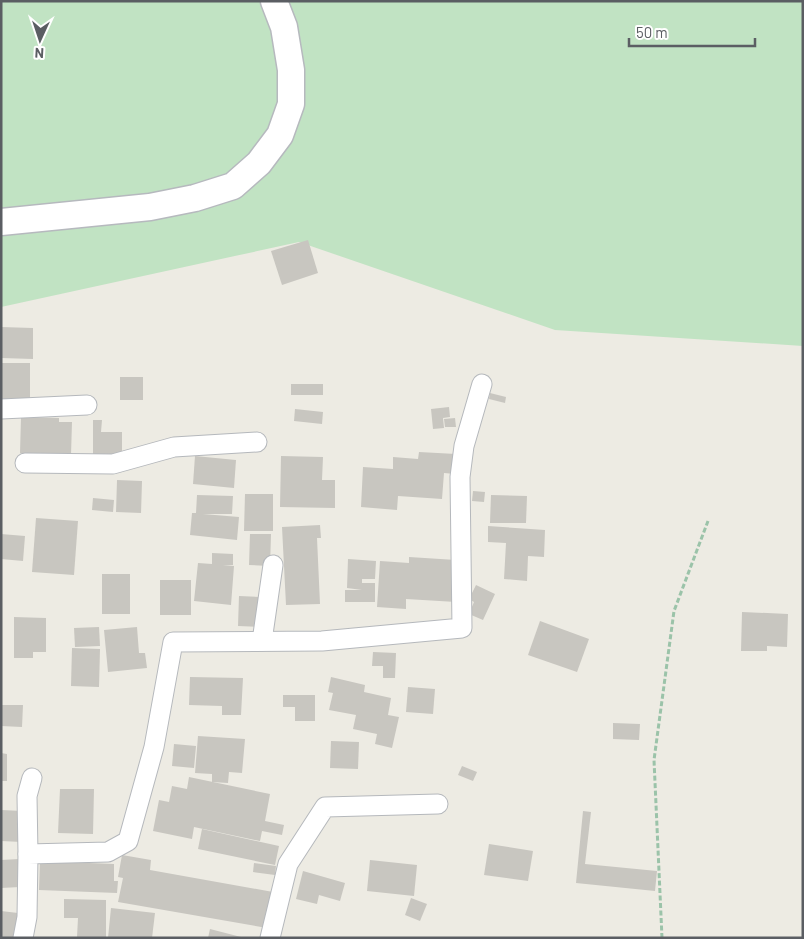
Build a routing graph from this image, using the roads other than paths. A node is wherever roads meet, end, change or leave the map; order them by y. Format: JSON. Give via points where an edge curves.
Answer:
{"nodes":[{"id":1,"x":274,"y":1,"type":"edge"},
{"id":2,"x":1,"y":222,"type":"edge"},
{"id":3,"x":482,"y":384,"type":"dead end"},
{"id":4,"x":86,"y":405,"type":"dead end"},
{"id":5,"x":1,"y":409,"type":"edge"},
{"id":6,"x":257,"y":442,"type":"dead end"},
{"id":7,"x":25,"y":463,"type":"dead end"},
{"id":8,"x":273,"y":564,"type":"dead end"},
{"id":9,"x":262,"y":641,"type":"junction"},
{"id":10,"x":32,"y":778,"type":"dead end"},
{"id":11,"x":438,"y":804,"type":"dead end"},
{"id":12,"x":28,"y":854,"type":"junction"},
{"id":13,"x":23,"y":938,"type":"edge"},
{"id":14,"x":270,"y":938,"type":"edge"}],
"edges":[{"from":1,"to":2,"type":"main road","via":[[284,26],[291,70],[291,104],[280,135],[259,163],[233,186],[150,207]]},
{"from":3,"to":9,"type":"street","via":[[464,446],[460,477],[462,628],[322,641]]},
{"from":4,"to":5,"type":"street"},
{"from":6,"to":7,"type":"street","via":[[174,447],[113,464]]},
{"from":8,"to":9,"type":"street"},
{"from":9,"to":12,"type":"street","via":[[173,642],[154,748],[128,841],[108,852]]},
{"from":10,"to":12,"type":"street","via":[[27,796]]},
{"from":11,"to":14,"type":"street","via":[[325,807],[288,864]]},
{"from":12,"to":13,"type":"street","via":[[27,917]]}]}
